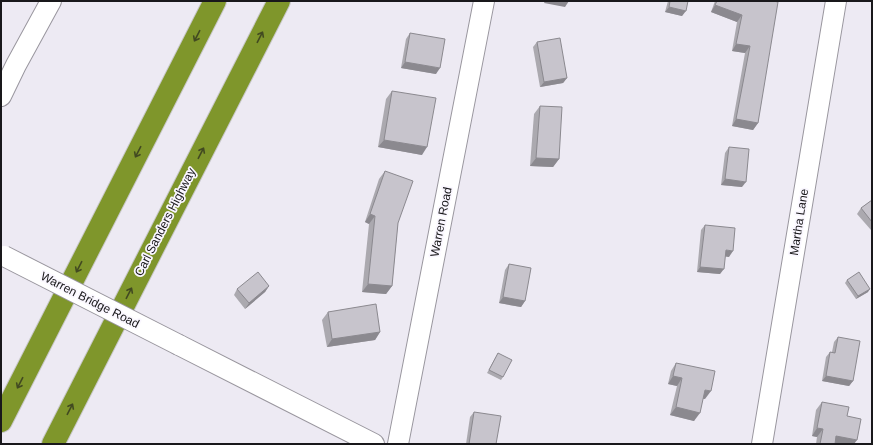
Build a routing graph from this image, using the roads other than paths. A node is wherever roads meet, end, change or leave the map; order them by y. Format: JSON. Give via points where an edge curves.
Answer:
{"nodes":[{"id":1,"x":50,"y":1,"type":"edge"},
{"id":2,"x":215,"y":1,"type":"edge"},
{"id":3,"x":278,"y":1,"type":"edge"},
{"id":4,"x":484,"y":1,"type":"edge"},
{"id":5,"x":836,"y":1,"type":"edge"},
{"id":6,"x":1,"y":96,"type":"edge"},
{"id":7,"x":3,"y":255,"type":"edge"},
{"id":8,"x":1,"y":421,"type":"edge"},
{"id":9,"x":53,"y":444,"type":"edge"},
{"id":10,"x":374,"y":444,"type":"edge"},
{"id":11,"x":398,"y":444,"type":"edge"},
{"id":12,"x":762,"y":444,"type":"edge"}],
"edges":[{"from":1,"to":6,"type":"street"},
{"from":2,"to":8,"type":"highway","one_way":true},
{"from":9,"to":3,"type":"highway","name":"Carl Sanders Highway","one_way":true},
{"from":4,"to":11,"type":"street","name":"Warren Road"},
{"from":5,"to":12,"type":"street","name":"Martha Lane"},
{"from":7,"to":10,"type":"street","name":"Warren Bridge Road","bridge":true}]}
